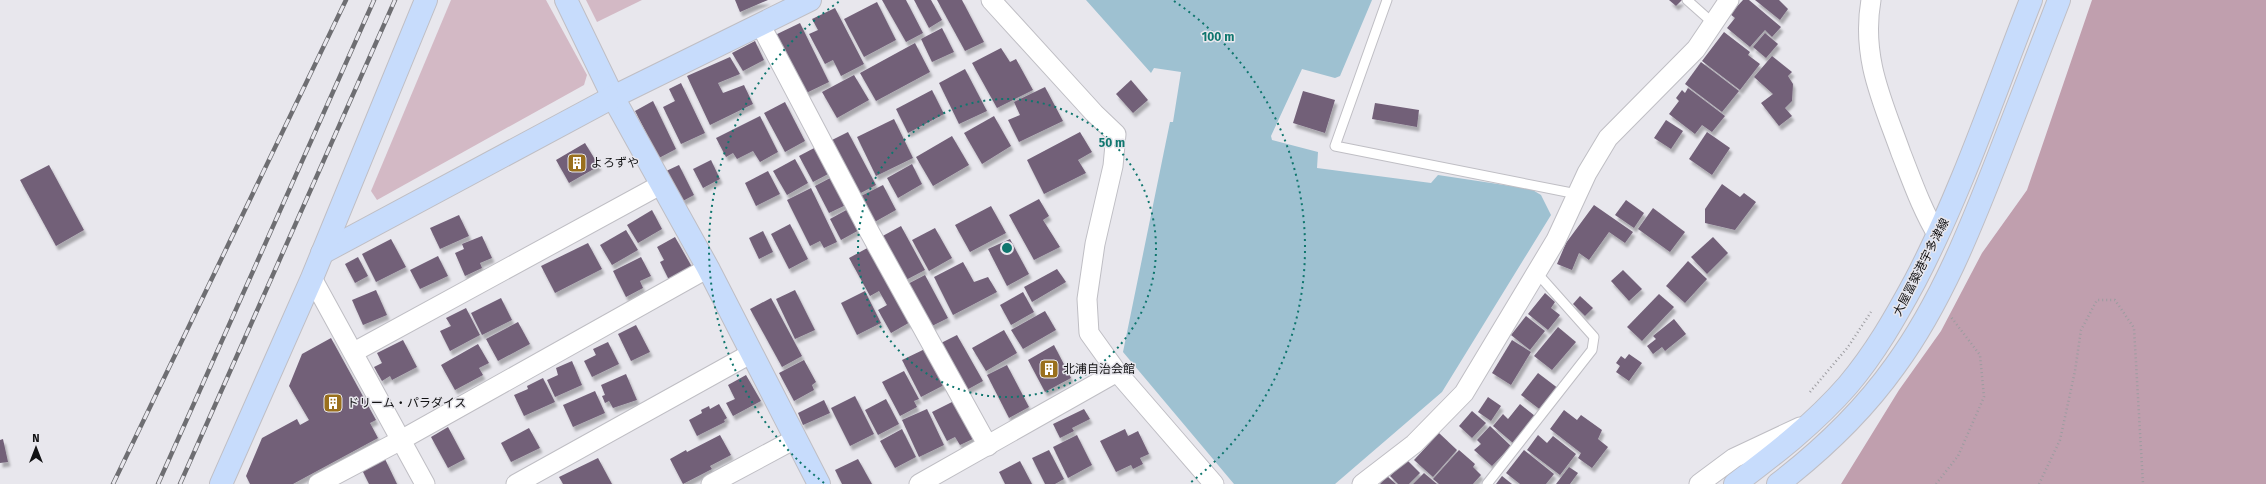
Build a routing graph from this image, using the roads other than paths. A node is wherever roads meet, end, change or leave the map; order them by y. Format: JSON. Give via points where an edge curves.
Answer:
{"nodes":[{"id":1,"x":426,"y":0,"type":"edge"},
{"id":2,"x":566,"y":0,"type":"edge"},
{"id":3,"x":810,"y":0,"type":"edge"},
{"id":4,"x":991,"y":0,"type":"edge"},
{"id":5,"x":1387,"y":0,"type":"edge"},
{"id":6,"x":1688,"y":0,"type":"edge"},
{"id":7,"x":1729,"y":0,"type":"edge"},
{"id":8,"x":1871,"y":0,"type":"edge"},
{"id":9,"x":2030,"y":3,"type":"edge"},
{"id":10,"x":2056,"y":7,"type":"edge"},
{"id":11,"x":760,"y":24,"type":"junction"},
{"id":12,"x":1714,"y":24,"type":"junction"},
{"id":13,"x":613,"y":97,"type":"junction"},
{"id":14,"x":662,"y":184,"type":"junction"},
{"id":15,"x":1578,"y":194,"type":"junction"},
{"id":16,"x":1938,"y":236,"type":"junction"},
{"id":17,"x":1960,"y":250,"type":"junction"},
{"id":18,"x":322,"y":253,"type":"junction"},
{"id":19,"x":708,"y":268,"type":"junction"},
{"id":20,"x":1537,"y":273,"type":"junction"},
{"id":21,"x":312,"y":278,"type":"junction"},
{"id":22,"x":354,"y":352,"type":"junction"},
{"id":23,"x":752,"y":354,"type":"junction"},
{"id":24,"x":1117,"y":372,"type":"junction"},
{"id":25,"x":1813,"y":420,"type":"junction"},
{"id":26,"x":795,"y":439,"type":"junction"},
{"id":27,"x":401,"y":440,"type":"junction"},
{"id":28,"x":988,"y":446,"type":"junction"},
{"id":29,"x":221,"y":484,"type":"edge"},
{"id":30,"x":318,"y":484,"type":"edge"},
{"id":31,"x":425,"y":484,"type":"edge"},
{"id":32,"x":516,"y":484,"type":"edge"},
{"id":33,"x":711,"y":484,"type":"edge"},
{"id":34,"x":819,"y":484,"type":"edge"},
{"id":35,"x":919,"y":484,"type":"edge"},
{"id":36,"x":1214,"y":484,"type":"edge"},
{"id":37,"x":1362,"y":484,"type":"edge"},
{"id":38,"x":1487,"y":484,"type":"edge"},
{"id":39,"x":1699,"y":484,"type":"edge"},
{"id":40,"x":1735,"y":484,"type":"edge"},
{"id":41,"x":1778,"y":484,"type":"edge"}],
"edges":[{"from":1,"to":18,"type":"street"},
{"from":2,"to":13,"type":"street"},
{"from":3,"to":11,"type":"street"},
{"from":4,"to":24,"type":"street","via":[[1116,134],[1113,166],[1095,244],[1087,299],[1089,333]]},
{"from":5,"to":15,"type":"lane","via":[[1335,146]]},
{"from":6,"to":12,"type":"lane"},
{"from":7,"to":12,"type":"street"},
{"from":8,"to":16,"type":"street","via":[[1868,50],[1875,84],[1925,215]]},
{"from":9,"to":10,"type":"street"},
{"from":9,"to":16,"type":"street","name":"大屋冨築港宇多津線"},
{"from":10,"to":17,"type":"street"},
{"from":11,"to":13,"type":"street"},
{"from":11,"to":28,"type":"street","via":[[869,231]]},
{"from":12,"to":15,"type":"street","via":[[1696,49],[1608,138]]},
{"from":13,"to":14,"type":"street"},
{"from":13,"to":18,"type":"street"},
{"from":14,"to":19,"type":"street"},
{"from":14,"to":22,"type":"street"},
{"from":15,"to":20,"type":"street"},
{"from":16,"to":17,"type":"street"},
{"from":16,"to":25,"type":"street","name":"大屋冨築港宇多津線","via":[[1897,315],[1874,352],[1848,385]]},
{"from":17,"to":41,"type":"street","via":[[1920,328],[1895,366],[1867,401],[1834,435]]},
{"from":18,"to":21,"type":"street"},
{"from":19,"to":23,"type":"street"},
{"from":19,"to":27,"type":"street"},
{"from":20,"to":37,"type":"street","via":[[1464,393],[1414,444]]},
{"from":20,"to":38,"type":"lane","via":[[1594,337],[1592,350]]},
{"from":21,"to":22,"type":"street"},
{"from":21,"to":29,"type":"street"},
{"from":22,"to":27,"type":"street"},
{"from":23,"to":26,"type":"street"},
{"from":23,"to":32,"type":"street"},
{"from":24,"to":28,"type":"street"},
{"from":24,"to":36,"type":"street"},
{"from":25,"to":39,"type":"street","via":[[1734,458]]},
{"from":25,"to":40,"type":"street","name":"大屋冨築港宇多津線","via":[[1770,458]]},
{"from":26,"to":33,"type":"street"},
{"from":26,"to":34,"type":"street"},
{"from":27,"to":30,"type":"street"},
{"from":27,"to":31,"type":"street"},
{"from":28,"to":35,"type":"street"}]}
